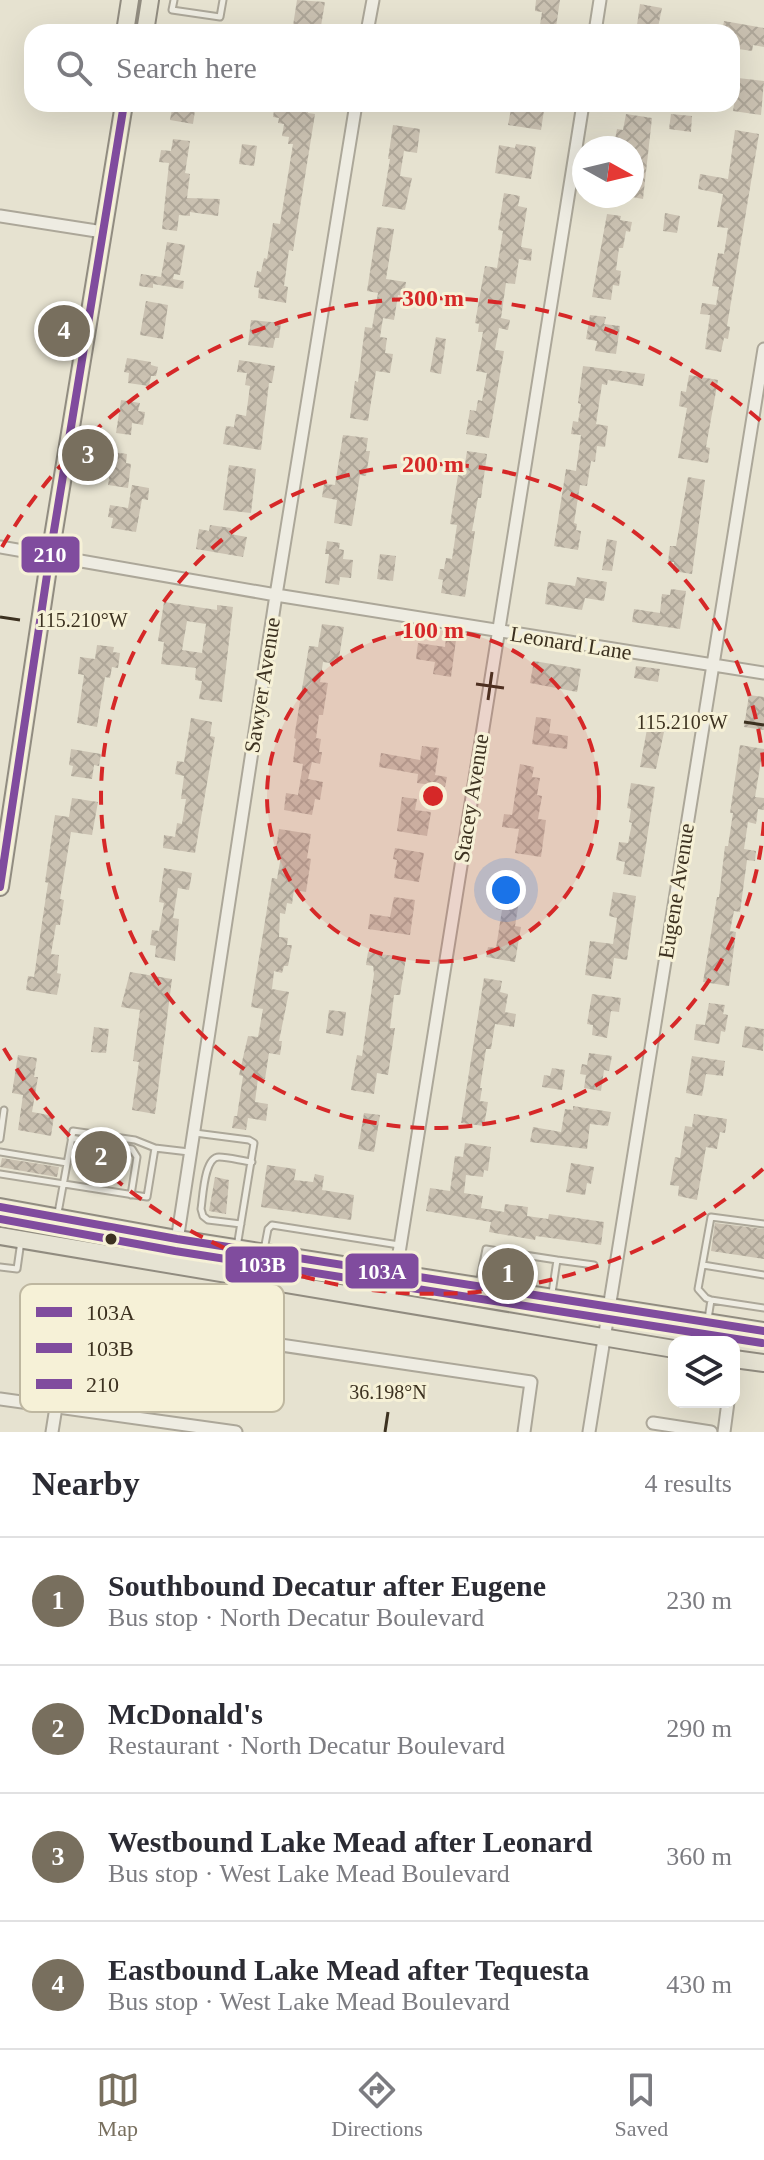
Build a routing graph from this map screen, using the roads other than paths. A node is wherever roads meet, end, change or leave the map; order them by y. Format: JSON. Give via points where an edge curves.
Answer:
{"nodes":[{"id":1,"x":130,"y":0,"type":"edge"},
{"id":2,"x":150,"y":0,"type":"edge"},
{"id":3,"x":174,"y":0,"type":"edge"},
{"id":4,"x":223,"y":0,"type":"edge"},
{"id":5,"x":373,"y":0,"type":"edge"},
{"id":6,"x":600,"y":0,"type":"edge"},
{"id":7,"x":126,"y":24,"type":"edge"},
{"id":8,"x":146,"y":24,"type":"edge"},
{"id":9,"x":368,"y":24,"type":"edge"},
{"id":10,"x":596,"y":24,"type":"edge"},
{"id":11,"x":123,"y":112,"type":"edge"},
{"id":12,"x":355,"y":112,"type":"edge"},
{"id":13,"x":582,"y":112,"type":"edge"},
{"id":14,"x":0,"y":216,"type":"edge"},
{"id":15,"x":103,"y":232,"type":"junction"},
{"id":16,"x":764,"y":349,"type":"edge"},
{"id":17,"x":0,"y":547,"type":"edge"},
{"id":18,"x":50,"y":555,"type":"junction"},
{"id":19,"x":276,"y":595,"type":"junction"},
{"id":20,"x":497,"y":631,"type":"junction"},
{"id":21,"x":712,"y":665,"type":"junction"},
{"id":22,"x":764,"y":673,"type":"edge"},
{"id":23,"x":0,"y":887,"type":"edge"},
{"id":24,"x":4,"y":1110,"type":"dead end"},
{"id":25,"x":193,"y":1133,"type":"junction"},
{"id":26,"x":71,"y":1138,"type":"junction"},
{"id":27,"x":0,"y":1139,"type":"edge"},
{"id":28,"x":155,"y":1148,"type":"junction"},
{"id":29,"x":0,"y":1152,"type":"edge"},
{"id":30,"x":190,"y":1153,"type":"junction"},
{"id":31,"x":252,"y":1162,"type":"junction"},
{"id":32,"x":67,"y":1163,"type":"junction"},
{"id":33,"x":0,"y":1174,"type":"edge"},
{"id":34,"x":63,"y":1184,"type":"junction"},
{"id":35,"x":131,"y":1195,"type":"junction"},
{"id":36,"x":0,"y":1207,"type":"edge"},
{"id":37,"x":58,"y":1218,"type":"junction"},
{"id":38,"x":241,"y":1224,"type":"junction"},
{"id":39,"x":764,"y":1224,"type":"edge"},
{"id":40,"x":0,"y":1236,"type":"edge"},
{"id":41,"x":177,"y":1239,"type":"junction"},
{"id":42,"x":21,"y":1240,"type":"junction"},
{"id":43,"x":399,"y":1245,"type":"junction"},
{"id":44,"x":237,"y":1248,"type":"junction"},
{"id":45,"x":264,"y":1253,"type":"junction"},
{"id":46,"x":557,"y":1260,"type":"junction"},
{"id":47,"x":594,"y":1265,"type":"dead end"},
{"id":48,"x":703,"y":1265,"type":"junction"},
{"id":49,"x":0,"y":1267,"type":"edge"},
{"id":50,"x":173,"y":1267,"type":"junction"},
{"id":51,"x":394,"y":1273,"type":"junction"},
{"id":52,"x":764,"y":1275,"type":"edge"},
{"id":53,"x":276,"y":1284,"type":"edge"},
{"id":54,"x":284,"y":1285,"type":"edge"},
{"id":55,"x":479,"y":1287,"type":"junction"},
{"id":56,"x":551,"y":1298,"type":"junction"},
{"id":57,"x":711,"y":1300,"type":"junction"},
{"id":58,"x":391,"y":1303,"type":"junction"},
{"id":59,"x":611,"y":1308,"type":"junction"},
{"id":60,"x":764,"y":1308,"type":"edge"},
{"id":61,"x":708,"y":1323,"type":"junction"},
{"id":62,"x":764,"y":1331,"type":"edge"},
{"id":63,"x":605,"y":1338,"type":"junction"},
{"id":64,"x":284,"y":1345,"type":"edge"},
{"id":65,"x":668,"y":1348,"type":"edge"},
{"id":66,"x":740,"y":1361,"type":"edge"},
{"id":67,"x":764,"y":1363,"type":"edge"},
{"id":68,"x":0,"y":1399,"type":"edge"},
{"id":69,"x":20,"y":1402,"type":"edge"},
{"id":70,"x":727,"y":1408,"type":"edge"},
{"id":71,"x":54,"y":1412,"type":"edge"},
{"id":72,"x":82,"y":1412,"type":"edge"},
{"id":73,"x":653,"y":1423,"type":"dead end"},
{"id":74,"x":204,"y":1430,"type":"edge"},
{"id":75,"x":52,"y":1432,"type":"edge"},
{"id":76,"x":236,"y":1432,"type":"edge"},
{"id":77,"x":524,"y":1432,"type":"edge"},
{"id":78,"x":589,"y":1432,"type":"edge"},
{"id":79,"x":711,"y":1432,"type":"edge"},
{"id":80,"x":724,"y":1432,"type":"edge"}],
"edges":[{"from":1,"to":7,"type":"main road"},
{"from":2,"to":8,"type":"main road"},
{"from":3,"to":4,"type":"lane","via":[[172,10],[220,17]]},
{"from":5,"to":9,"type":"street"},
{"from":6,"to":10,"type":"street"},
{"from":11,"to":15,"type":"main road"},
{"from":12,"to":19,"type":"street","name":"Sawyer Avenue"},
{"from":13,"to":20,"type":"street","name":"Stacey Avenue"},
{"from":14,"to":15,"type":"street"},
{"from":15,"to":18,"type":"main road"},
{"from":16,"to":21,"type":"street","name":"Eugene Avenue"},
{"from":17,"to":18,"type":"street","name":"Leonard Lane"},
{"from":18,"to":19,"type":"street","name":"Leonard Lane"},
{"from":18,"to":23,"type":"main road"},
{"from":19,"to":20,"type":"street","name":"Leonard Lane"},
{"from":19,"to":25,"type":"street","name":"Sawyer Avenue"},
{"from":20,"to":21,"type":"street","name":"Leonard Lane"},
{"from":20,"to":43,"type":"street","name":"Stacey Avenue"},
{"from":21,"to":22,"type":"street","name":"Leonard Lane"},
{"from":21,"to":59,"type":"street","name":"Eugene Avenue"},
{"from":24,"to":27,"type":"lane"},
{"from":25,"to":30,"type":"street","name":"Sawyer Avenue"},
{"from":25,"to":31,"type":"lane","via":[[249,1140],[254,1147]]},
{"from":26,"to":28,"type":"lane","via":[[73,1131]]},
{"from":26,"to":32,"type":"lane"},
{"from":26,"to":35,"type":"lane","via":[[132,1149],[137,1157]]},
{"from":28,"to":30,"type":"lane"},
{"from":28,"to":35,"type":"lane","via":[[147,1197]]},
{"from":29,"to":32,"type":"lane"},
{"from":30,"to":41,"type":"street","name":"Sawyer Avenue"},
{"from":31,"to":38,"type":"lane"},
{"from":31,"to":38,"type":"lane","via":[[218,1157],[208,1165],[203,1216]]},
{"from":32,"to":34,"type":"lane"},
{"from":33,"to":34,"type":"lane"},
{"from":34,"to":35,"type":"lane"},
{"from":34,"to":37,"type":"lane"},
{"from":36,"to":37,"type":"main road"},
{"from":37,"to":41,"type":"main road"},
{"from":38,"to":44,"type":"lane"},
{"from":39,"to":48,"type":"lane","via":[[711,1217]]},
{"from":40,"to":42,"type":"main road"},
{"from":41,"to":44,"type":"main road"},
{"from":41,"to":50,"type":"street","name":"Sawyer Avenue"},
{"from":42,"to":49,"type":"lane","via":[[17,1269]]},
{"from":42,"to":50,"type":"main road"},
{"from":43,"to":45,"type":"lane","via":[[272,1225]]},
{"from":43,"to":51,"type":"street","name":"Stacey Avenue"},
{"from":44,"to":45,"type":"main road"},
{"from":45,"to":51,"type":"main road"},
{"from":46,"to":47,"type":"lane"},
{"from":46,"to":55,"type":"lane","via":[[486,1249]]},
{"from":46,"to":56,"type":"lane"},
{"from":48,"to":52,"type":"lane"},
{"from":48,"to":57,"type":"lane","via":[[698,1289]]},
{"from":50,"to":53,"type":"main road"},
{"from":51,"to":55,"type":"main road"},
{"from":51,"to":58,"type":"street","name":"Stacey Avenue"},
{"from":54,"to":58,"type":"main road"},
{"from":55,"to":56,"type":"main road"},
{"from":56,"to":59,"type":"main road"},
{"from":57,"to":60,"type":"lane"},
{"from":57,"to":61,"type":"lane"},
{"from":58,"to":63,"type":"main road"},
{"from":59,"to":61,"type":"main road"},
{"from":59,"to":63,"type":"street","name":"Eugene Avenue"},
{"from":61,"to":62,"type":"main road"},
{"from":63,"to":65,"type":"main road"},
{"from":63,"to":78,"type":"street","name":"Eugene Avenue"},
{"from":64,"to":77,"type":"street","via":[[531,1382]]},
{"from":66,"to":67,"type":"main road"},
{"from":68,"to":69,"type":"street"},
{"from":70,"to":80,"type":"street"},
{"from":71,"to":75,"type":"street"},
{"from":72,"to":74,"type":"street"},
{"from":73,"to":79,"type":"street"},
{"from":74,"to":76,"type":"street"}]}
